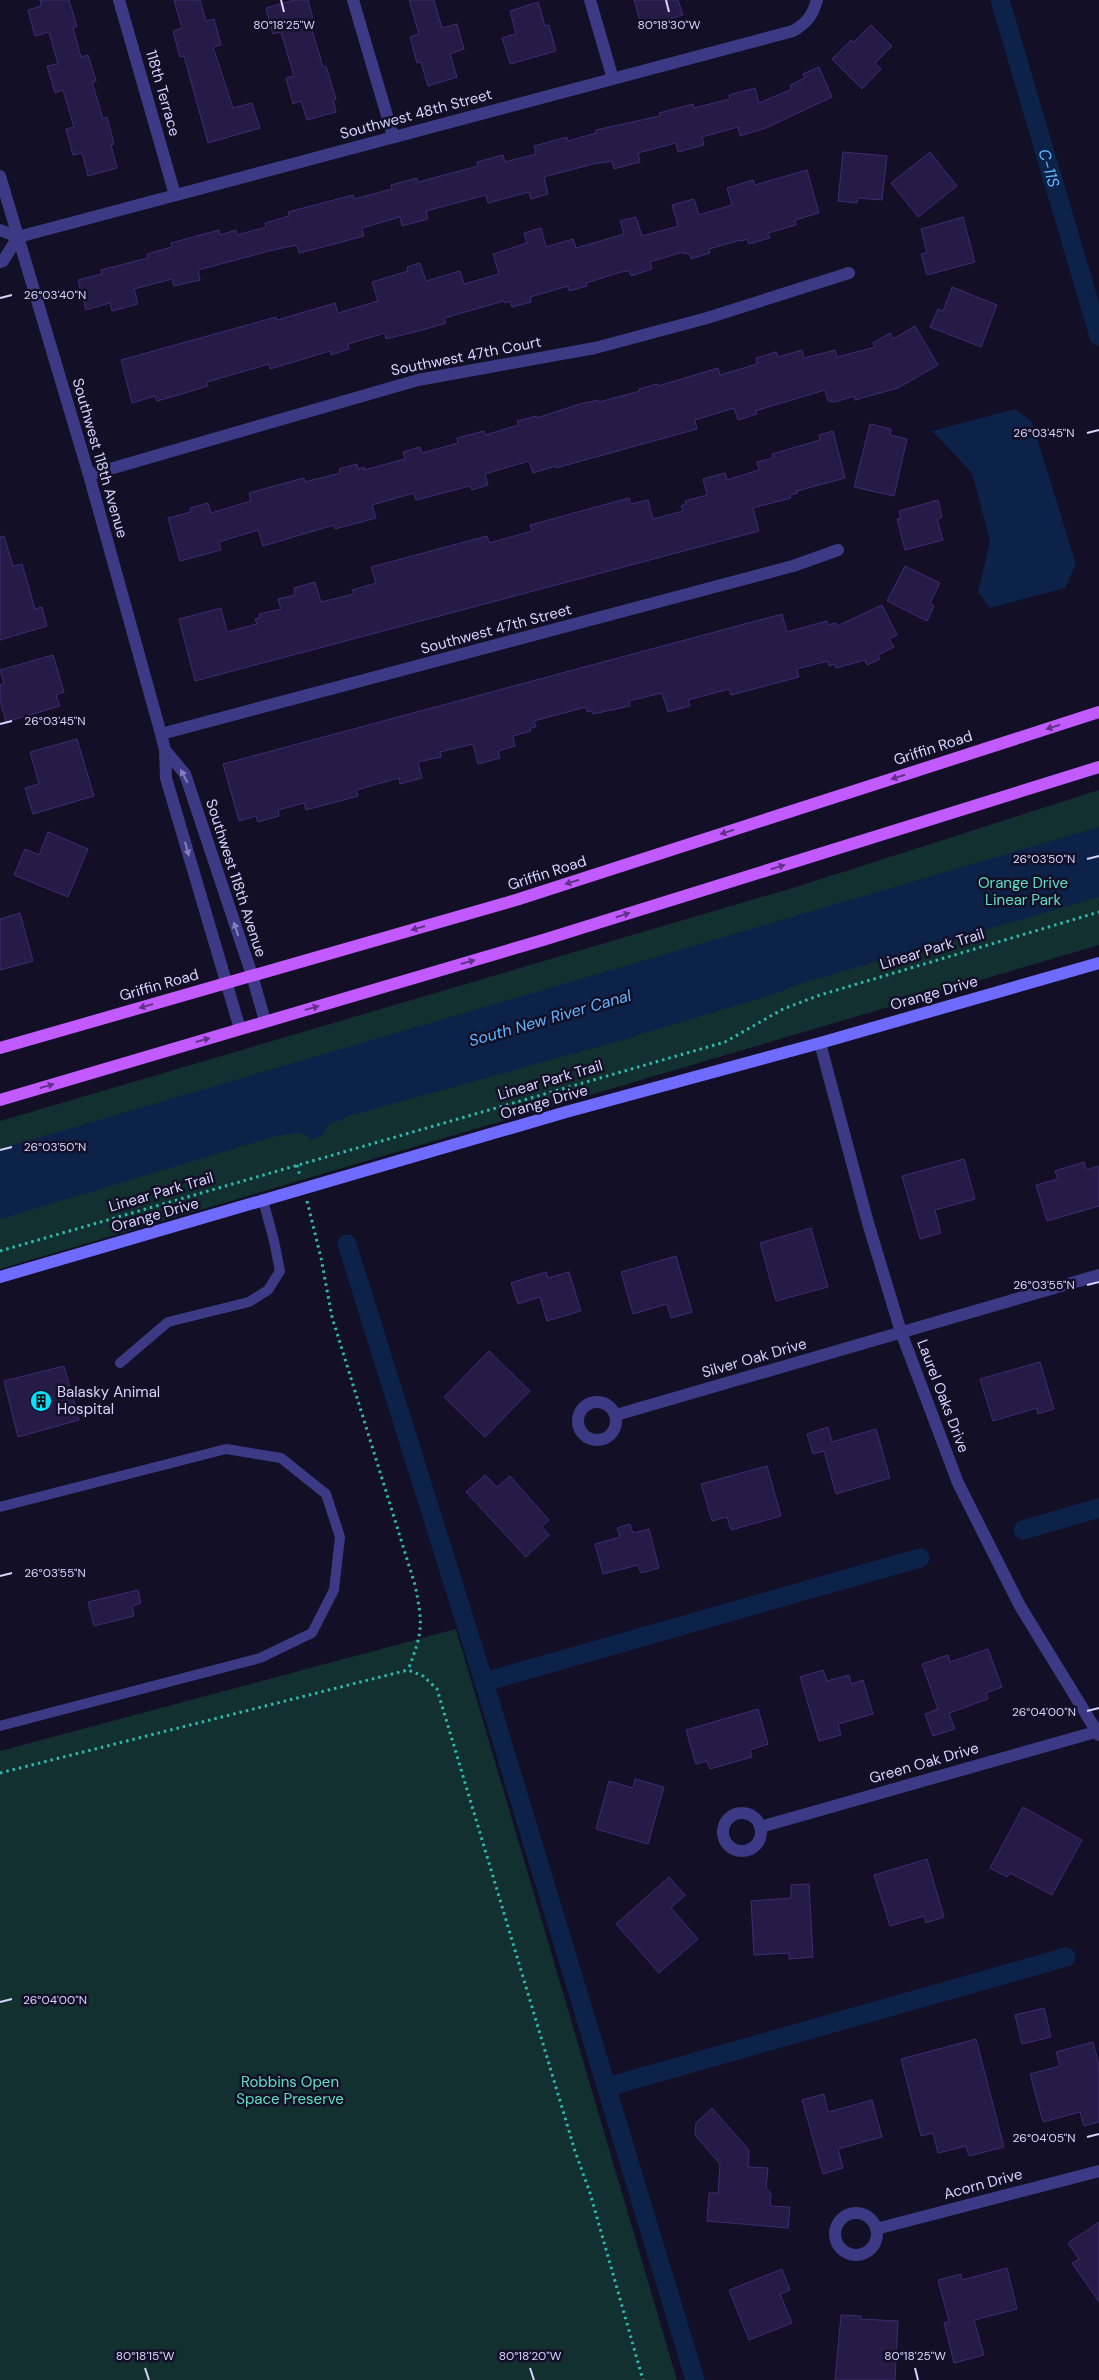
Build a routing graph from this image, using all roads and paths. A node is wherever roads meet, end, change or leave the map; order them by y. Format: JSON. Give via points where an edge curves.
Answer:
{"nodes":[{"id":1,"x":119,"y":0,"type":"edge"},
{"id":2,"x":353,"y":0,"type":"edge"},
{"id":3,"x":590,"y":0,"type":"edge"},
{"id":4,"x":816,"y":5,"type":"edge"},
{"id":5,"x":613,"y":79,"type":"junction"},
{"id":6,"x":393,"y":136,"type":"junction"},
{"id":7,"x":0,"y":176,"type":"edge"},
{"id":8,"x":175,"y":195,"type":"junction"},
{"id":9,"x":0,"y":230,"type":"edge"},
{"id":10,"x":18,"y":237,"type":"junction"},
{"id":11,"x":0,"y":262,"type":"edge"},
{"id":12,"x":849,"y":272,"type":"dead end"},
{"id":13,"x":89,"y":475,"type":"junction"},
{"id":14,"x":838,"y":550,"type":"dead end"},
{"id":15,"x":1099,"y":712,"type":"edge"},
{"id":16,"x":161,"y":734,"type":"junction"},
{"id":17,"x":165,"y":750,"type":"junction"},
{"id":18,"x":1099,"y":767,"type":"edge"},
{"id":19,"x":1099,"y":912,"type":"edge"},
{"id":20,"x":1099,"y":962,"type":"edge"},
{"id":21,"x":252,"y":975,"type":"junction"},
{"id":22,"x":226,"y":983,"type":"junction"},
{"id":23,"x":265,"y":1022,"type":"junction"},
{"id":24,"x":240,"y":1029,"type":"junction"},
{"id":25,"x":820,"y":1043,"type":"junction"},
{"id":26,"x":0,"y":1048,"type":"edge"},
{"id":27,"x":0,"y":1100,"type":"edge"},
{"id":28,"x":297,"y":1165,"type":"junction"},
{"id":29,"x":304,"y":1188,"type":"junction"},
{"id":30,"x":263,"y":1200,"type":"junction"},
{"id":31,"x":0,"y":1251,"type":"edge"},
{"id":32,"x":1099,"y":1275,"type":"edge"},
{"id":33,"x":0,"y":1277,"type":"edge"},
{"id":34,"x":901,"y":1332,"type":"junction"},
{"id":35,"x":120,"y":1362,"type":"dead end"},
{"id":36,"x":616,"y":1415,"type":"dead end"},
{"id":37,"x":0,"y":1507,"type":"edge"},
{"id":38,"x":408,"y":1670,"type":"junction"},
{"id":39,"x":0,"y":1726,"type":"edge"},
{"id":40,"x":1099,"y":1732,"type":"edge"},
{"id":41,"x":0,"y":1773,"type":"edge"},
{"id":42,"x":760,"y":1827,"type":"dead end"},
{"id":43,"x":1099,"y":2170,"type":"edge"},
{"id":44,"x":876,"y":2229,"type":"dead end"},
{"id":45,"x":643,"y":2380,"type":"edge"}],
"edges":[{"from":1,"to":8,"type":"street","name":"118th Terrace"},
{"from":2,"to":6,"type":"street"},
{"from":3,"to":5,"type":"street"},
{"from":4,"to":5,"type":"street","name":"Southwest 48th Street","via":[[803,26],[793,31]]},
{"from":5,"to":6,"type":"street","name":"Southwest 48th Street"},
{"from":6,"to":8,"type":"street","name":"Southwest 48th Street"},
{"from":7,"to":10,"type":"street","name":"Southwest 118th Avenue"},
{"from":8,"to":10,"type":"street","name":"Southwest 48th Street"},
{"from":9,"to":10,"type":"street"},
{"from":10,"to":11,"type":"street"},
{"from":10,"to":13,"type":"street","name":"Southwest 118th Avenue"},
{"from":12,"to":13,"type":"street","name":"Southwest 47th Court","via":[[707,318],[595,348],[418,380]]},
{"from":13,"to":16,"type":"street","name":"Southwest 118th Avenue"},
{"from":14,"to":16,"type":"street","name":"Southwest 47th Street","via":[[793,566]]},
{"from":15,"to":21,"type":"main road","name":"Griffin Road","one_way":true,"via":[[516,900]]},
{"from":16,"to":17,"type":"street","name":"Southwest 118th Avenue"},
{"from":21,"to":17,"type":"street","name":"Southwest 118th Avenue","one_way":true,"via":[[185,774]]},
{"from":17,"to":22,"type":"street","name":"Southwest 118th Avenue","one_way":true,"via":[[166,778]]},
{"from":23,"to":18,"type":"main road","one_way":true,"via":[[552,937]]},
{"from":19,"to":28,"type":"path","name":"Linear Park Trail","via":[[820,995],[783,1009],[725,1042]]},
{"from":20,"to":25,"type":"street","name":"Orange Drive"},
{"from":21,"to":22,"type":"main road","name":"Griffin Road"},
{"from":21,"to":23,"type":"street","name":"Southwest 118th Avenue"},
{"from":22,"to":24,"type":"street","name":"Southwest 118th Avenue"},
{"from":22,"to":26,"type":"main road","name":"Griffin Road","one_way":true},
{"from":23,"to":24,"type":"main road"},
{"from":27,"to":24,"type":"main road","one_way":true},
{"from":25,"to":29,"type":"street","name":"Orange Drive"},
{"from":25,"to":34,"type":"street","name":"Laurel Oaks Drive"},
{"from":28,"to":29,"type":"path"},
{"from":28,"to":31,"type":"path","name":"Linear Park Trail"},
{"from":29,"to":30,"type":"street","name":"Orange Drive"},
{"from":29,"to":38,"type":"path","via":[[332,1317],[415,1585],[422,1618],[421,1632]]},
{"from":30,"to":33,"type":"street","name":"Orange Drive"},
{"from":30,"to":35,"type":"lane","via":[[280,1271],[268,1290],[249,1302],[168,1322]]},
{"from":32,"to":34,"type":"street","name":"Silver Oak Drive"},
{"from":34,"to":36,"type":"street","name":"Silver Oak Drive"},
{"from":34,"to":40,"type":"street","name":"Laurel Oaks Drive","via":[[958,1483],[1020,1606]]},
{"from":37,"to":39,"type":"lane","via":[[226,1449],[281,1458],[326,1494],[340,1538],[334,1590],[312,1632],[260,1658]]},
{"from":38,"to":41,"type":"path"},
{"from":38,"to":45,"type":"path","via":[[423,1676],[437,1689],[590,2193]]},
{"from":40,"to":42,"type":"street","name":"Green Oak Drive"},
{"from":43,"to":44,"type":"street","name":"Acorn Drive"}]}
